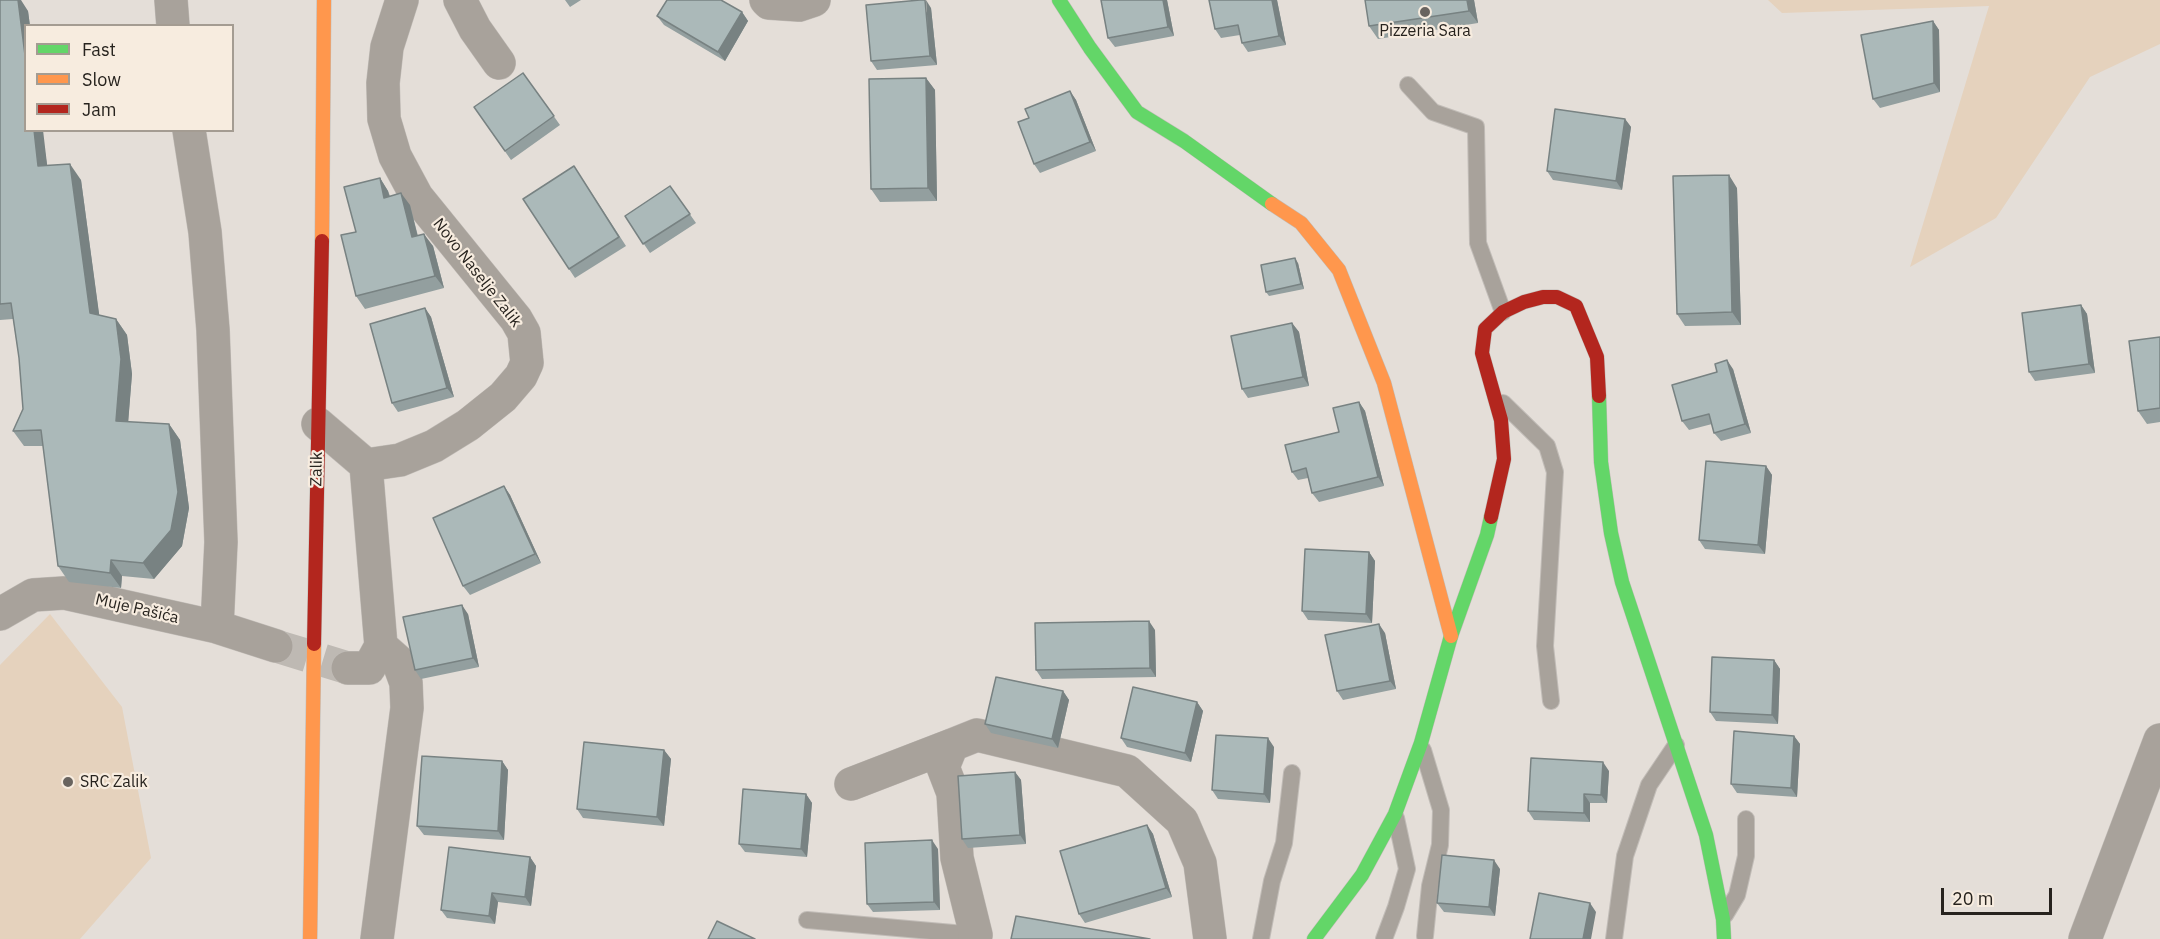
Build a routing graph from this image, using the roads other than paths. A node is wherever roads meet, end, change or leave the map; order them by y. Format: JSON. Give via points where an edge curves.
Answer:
{"nodes":[{"id":1,"x":171,"y":0,"type":"edge"},
{"id":2,"x":324,"y":0,"type":"edge"},
{"id":3,"x":402,"y":0,"type":"edge"},
{"id":4,"x":460,"y":0,"type":"edge"},
{"id":5,"x":766,"y":0,"type":"edge"},
{"id":6,"x":1059,"y":0,"type":"edge"},
{"id":7,"x":805,"y":2,"type":"edge"},
{"id":8,"x":173,"y":24,"type":"edge"},
{"id":9,"x":499,"y":63,"type":"dead end"},
{"id":10,"x":1408,"y":86,"type":"dead end"},
{"id":11,"x":189,"y":132,"type":"edge"},
{"id":12,"x":1503,"y":312,"type":"junction"},
{"id":13,"x":1494,"y":393,"type":"junction"},
{"id":14,"x":318,"y":424,"type":"junction"},
{"id":15,"x":366,"y":465,"type":"junction"},
{"id":16,"x":0,"y":615,"type":"edge"},
{"id":17,"x":217,"y":627,"type":"junction"},
{"id":18,"x":1450,"y":636,"type":"junction"},
{"id":19,"x":276,"y":646,"type":"tunnel mouth"},
{"id":20,"x":381,"y":646,"type":"junction"},
{"id":21,"x":348,"y":668,"type":"tunnel mouth"},
{"id":22,"x":1551,"y":701,"type":"dead end"},
{"id":23,"x":2160,"y":740,"type":"edge"},
{"id":24,"x":1421,"y":743,"type":"junction"},
{"id":25,"x":1677,"y":744,"type":"junction"},
{"id":26,"x":952,"y":745,"type":"junction"},
{"id":27,"x":1292,"y":773,"type":"dead end"},
{"id":28,"x":850,"y":784,"type":"dead end"},
{"id":29,"x":1395,"y":814,"type":"junction"},
{"id":30,"x":1746,"y":819,"type":"dead end"},
{"id":31,"x":1723,"y":919,"type":"junction"},
{"id":32,"x":807,"y":920,"type":"dead end"},
{"id":33,"x":1425,"y":936,"type":"dead end"},
{"id":34,"x":976,"y":937,"type":"edge"},
{"id":35,"x":310,"y":939,"type":"edge"},
{"id":36,"x":377,"y":939,"type":"edge"},
{"id":37,"x":1210,"y":939,"type":"edge"},
{"id":38,"x":1261,"y":939,"type":"edge"},
{"id":39,"x":1314,"y":939,"type":"edge"},
{"id":40,"x":1384,"y":939,"type":"edge"},
{"id":41,"x":1614,"y":939,"type":"edge"},
{"id":42,"x":1724,"y":939,"type":"edge"},
{"id":43,"x":2085,"y":939,"type":"edge"}],
"edges":[{"from":1,"to":8,"type":"street"},
{"from":2,"to":14,"type":"street","name":"Zalik"},
{"from":3,"to":15,"type":"street","name":"Novo Naselje Zalik","via":[[387,47],[383,83],[384,119],[395,156],[417,197],[516,319],[524,333],[527,363],[502,397],[468,425],[434,446],[400,460]]},
{"from":4,"to":9,"type":"street"},
{"from":5,"to":7,"type":"street"},
{"from":6,"to":18,"type":"street","via":[[1137,112],[1300,223],[1340,270],[1384,382]]},
{"from":10,"to":12,"type":"lane","via":[[1433,112],[1476,127],[1478,243]]},
{"from":11,"to":17,"type":"street","via":[[213,330],[221,542]]},
{"from":12,"to":13,"type":"street","via":[[1485,329],[1482,354]]},
{"from":12,"to":25,"type":"street","via":[[1524,302],[1557,297],[1576,306],[1589,335],[1597,357],[1606,501],[1622,582]]},
{"from":13,"to":18,"type":"street","via":[[1504,459],[1487,535]]},
{"from":13,"to":22,"type":"lane","via":[[1547,446],[1555,472],[1545,646]]},
{"from":14,"to":15,"type":"street"},
{"from":14,"to":35,"type":"street","name":"Zalik"},
{"from":15,"to":20,"type":"street"},
{"from":16,"to":17,"type":"street","name":"Muje Pašića","via":[[33,595],[64,593]]},
{"from":17,"to":19,"type":"street","name":"Muje Pašića"},
{"from":18,"to":24,"type":"street"},
{"from":20,"to":21,"type":"street","via":[[369,668]]},
{"from":20,"to":36,"type":"street","via":[[398,661],[406,682],[407,708]]},
{"from":23,"to":43,"type":"street"},
{"from":24,"to":29,"type":"street"},
{"from":24,"to":33,"type":"lane","via":[[1441,810],[1440,845],[1430,886]]},
{"from":25,"to":31,"type":"street","via":[[1706,835]]},
{"from":25,"to":41,"type":"lane","via":[[1649,785],[1625,856]]},
{"from":26,"to":28,"type":"street"},
{"from":26,"to":34,"type":"street","via":[[943,767],[953,793],[957,858]]},
{"from":26,"to":37,"type":"street","via":[[977,735],[1127,771],[1182,821],[1200,863]]},
{"from":27,"to":38,"type":"lane","via":[[1284,843]]},
{"from":29,"to":39,"type":"street","via":[[1362,876]]},
{"from":29,"to":40,"type":"lane","via":[[1407,869]]},
{"from":30,"to":31,"type":"lane","via":[[1746,856],[1737,895]]},
{"from":31,"to":42,"type":"street"},
{"from":32,"to":34,"type":"lane"}]}
